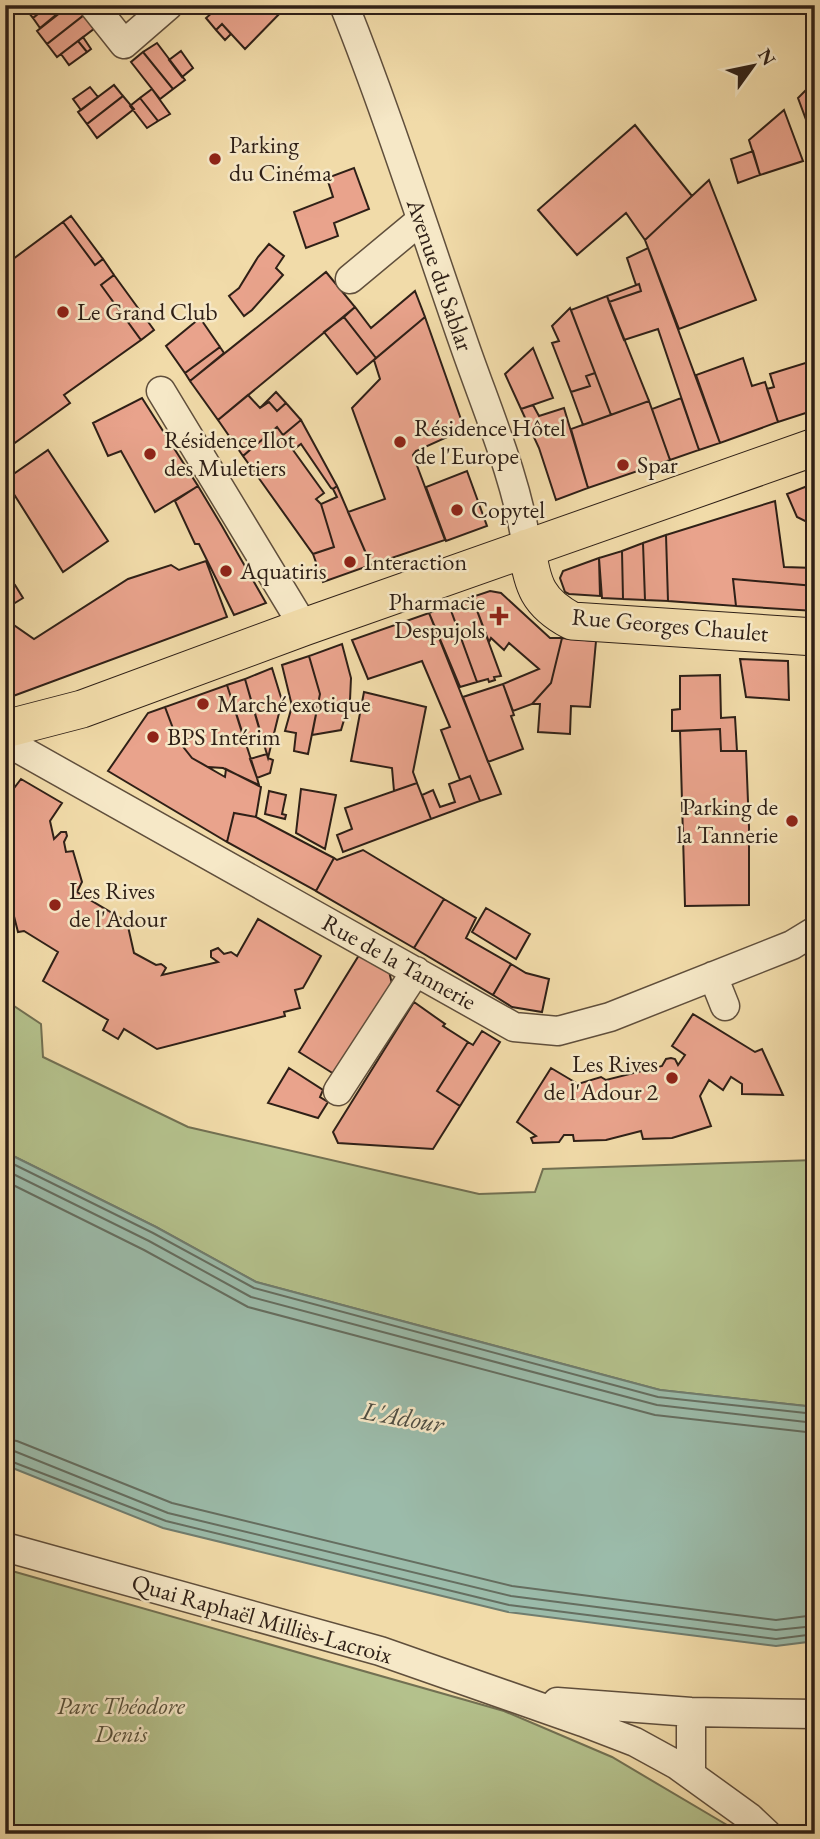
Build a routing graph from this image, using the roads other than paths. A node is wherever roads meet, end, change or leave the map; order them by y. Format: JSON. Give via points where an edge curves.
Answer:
{"nodes":[{"id":1,"x":93,"y":5,"type":"edge"},
{"id":2,"x":169,"y":5,"type":"edge"},
{"id":3,"x":344,"y":5,"type":"edge"},
{"id":4,"x":421,"y":219,"type":"junction"},
{"id":5,"x":350,"y":279,"type":"dead end"},
{"id":6,"x":161,"y":391,"type":"dead end"},
{"id":7,"x":815,"y":447,"type":"edge"},
{"id":8,"x":527,"y":548,"type":"junction"},
{"id":9,"x":304,"y":627,"type":"junction"},
{"id":10,"x":815,"y":637,"type":"edge"},
{"id":11,"x":5,"y":729,"type":"edge"},
{"id":12,"x":5,"y":741,"type":"edge"},
{"id":13,"x":815,"y":931,"type":"edge"},
{"id":14,"x":416,"y":971,"type":"junction"},
{"id":15,"x":713,"y":976,"type":"junction"},
{"id":16,"x":725,"y":1006,"type":"dead end"},
{"id":17,"x":338,"y":1091,"type":"dead end"},
{"id":18,"x":5,"y":1547,"type":"edge"},
{"id":19,"x":516,"y":1698,"type":"junction"},
{"id":20,"x":691,"y":1712,"type":"junction"},
{"id":21,"x":815,"y":1714,"type":"edge"},
{"id":22,"x":691,"y":1775,"type":"junction"},
{"id":23,"x":767,"y":1834,"type":"edge"}],
"edges":[{"from":1,"to":2,"type":"street","via":[[124,44]]},
{"from":3,"to":4,"type":"street","name":"Avenue du Sablar"},
{"from":4,"to":5,"type":"street"},
{"from":4,"to":8,"type":"street","name":"Avenue du Sablar","via":[[523,517]]},
{"from":6,"to":9,"type":"street"},
{"from":7,"to":8,"type":"main road"},
{"from":8,"to":9,"type":"main road"},
{"from":8,"to":10,"type":"main road","name":"Rue Georges Chaulet","via":[[530,571],[543,598],[572,621]]},
{"from":9,"to":11,"type":"main road","via":[[82,709]]},
{"from":12,"to":14,"type":"street","name":"Rue de la Tannerie"},
{"from":13,"to":15,"type":"street","name":"Rue de la Tannerie","via":[[792,945]]},
{"from":14,"to":15,"type":"street","name":"Rue de la Tannerie","via":[[514,1027],[558,1031],[610,1017]]},
{"from":14,"to":17,"type":"street"},
{"from":15,"to":16,"type":"street"},
{"from":18,"to":19,"type":"street","name":"Quai Raphaël Milliès-Lacroix","via":[[380,1651]]},
{"from":19,"to":20,"type":"street","name":"Quai Raphaël Milliès-Lacroix"},
{"from":19,"to":22,"type":"street","name":"Quai Raphaël Milliès-Lacroix","via":[[635,1742]]},
{"from":20,"to":21,"type":"street","name":"Quai Raphaël Milliès-Lacroix"},
{"from":20,"to":22,"type":"street"},
{"from":22,"to":23,"type":"street","name":"Quai Raphaël Milliès-Lacroix"}]}
